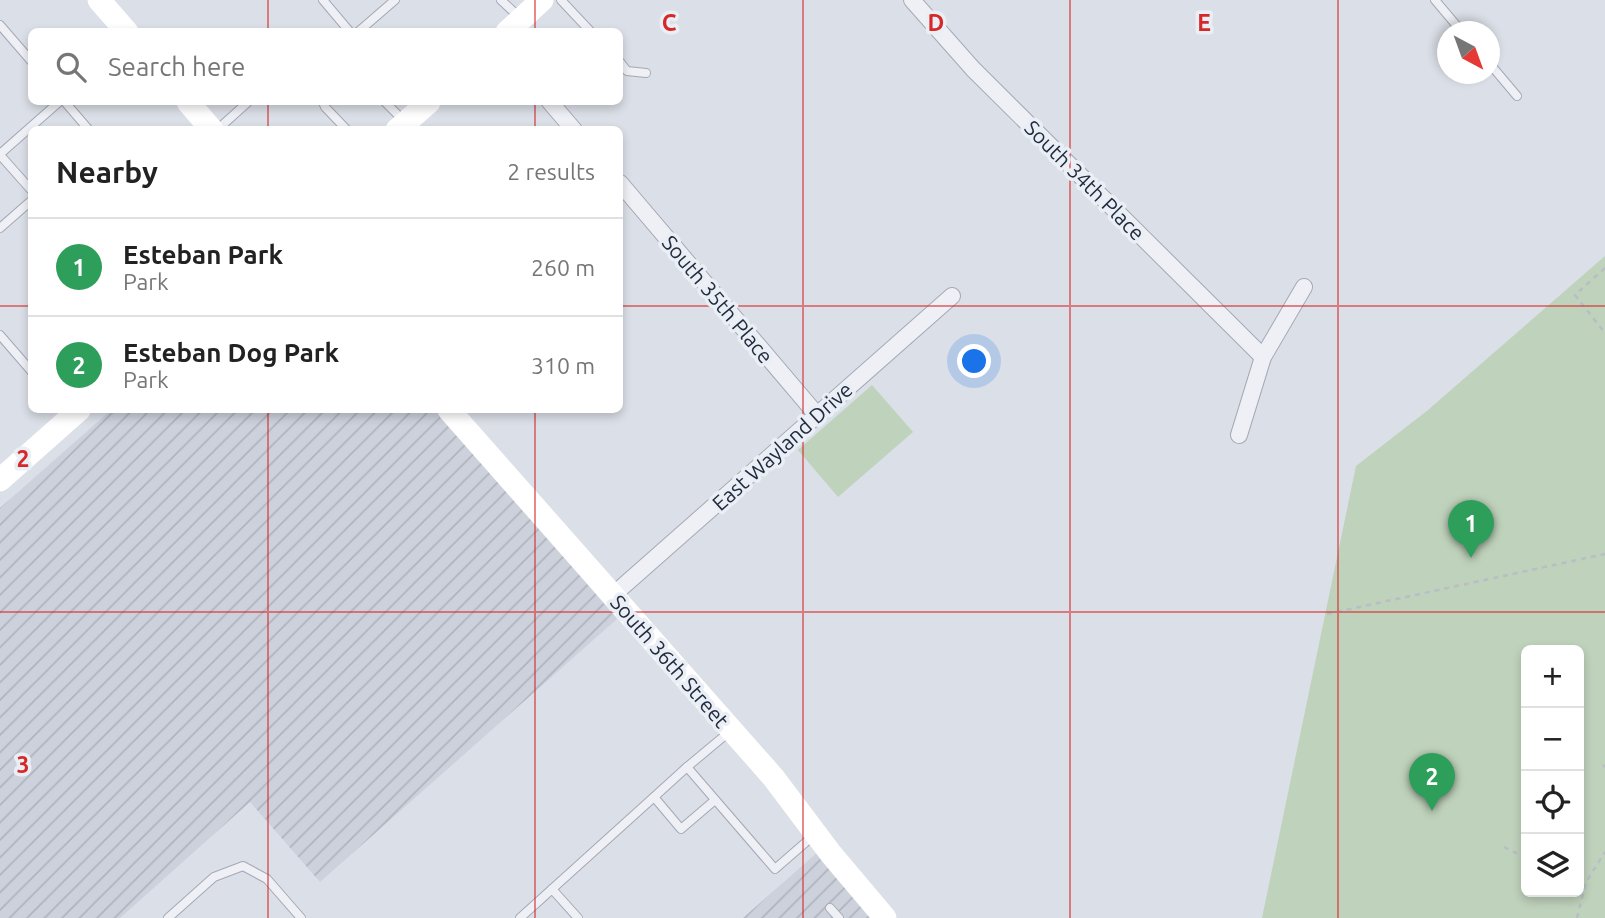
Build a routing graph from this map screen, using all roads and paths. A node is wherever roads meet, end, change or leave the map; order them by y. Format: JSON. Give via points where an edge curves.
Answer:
{"nodes":[{"id":1,"x":99,"y":0,"type":"edge"},
{"id":2,"x":323,"y":0,"type":"edge"},
{"id":3,"x":501,"y":0,"type":"edge"},
{"id":4,"x":542,"y":0,"type":"edge"},
{"id":5,"x":561,"y":0,"type":"edge"},
{"id":6,"x":912,"y":0,"type":"edge"},
{"id":7,"x":1435,"y":0,"type":"edge"},
{"id":8,"x":393,"y":1,"type":"edge"},
{"id":9,"x":1453,"y":21,"type":"edge"},
{"id":10,"x":0,"y":24,"type":"edge"},
{"id":11,"x":514,"y":25,"type":"edge"},
{"id":12,"x":124,"y":28,"type":"edge"},
{"id":13,"x":347,"y":28,"type":"edge"},
{"id":14,"x":363,"y":28,"type":"edge"},
{"id":15,"x":587,"y":28,"type":"edge"},
{"id":16,"x":28,"y":57,"type":"edge"},
{"id":17,"x":623,"y":66,"type":"edge"},
{"id":18,"x":646,"y":74,"type":"dead end"},
{"id":19,"x":1500,"y":77,"type":"edge"},
{"id":20,"x":1517,"y":96,"type":"dead end"},
{"id":21,"x":56,"y":105,"type":"edge"},
{"id":22,"x":68,"y":105,"type":"edge"},
{"id":23,"x":191,"y":105,"type":"edge"},
{"id":24,"x":244,"y":105,"type":"edge"},
{"id":25,"x":324,"y":105,"type":"edge"},
{"id":26,"x":393,"y":105,"type":"edge"},
{"id":27,"x":553,"y":105,"type":"edge"},
{"id":28,"x":413,"y":113,"type":"edge"},
{"id":29,"x":32,"y":126,"type":"edge"},
{"id":30,"x":86,"y":126,"type":"edge"},
{"id":31,"x":211,"y":126,"type":"edge"},
{"id":32,"x":220,"y":126,"type":"edge"},
{"id":33,"x":343,"y":126,"type":"edge"},
{"id":34,"x":571,"y":126,"type":"edge"},
{"id":35,"x":28,"y":129,"type":"edge"},
{"id":36,"x":0,"y":154,"type":"edge"},
{"id":37,"x":28,"y":186,"type":"edge"},
{"id":38,"x":623,"y":187,"type":"edge"},
{"id":39,"x":28,"y":204,"type":"edge"},
{"id":40,"x":0,"y":228,"type":"edge"},
{"id":41,"x":1605,"y":268,"type":"edge"},
{"id":42,"x":1304,"y":287,"type":"dead end"},
{"id":43,"x":952,"y":296,"type":"dead end"},
{"id":44,"x":1605,"y":333,"type":"edge"},
{"id":45,"x":0,"y":335,"type":"edge"},
{"id":46,"x":1263,"y":356,"type":"junction"},
{"id":47,"x":28,"y":367,"type":"edge"},
{"id":48,"x":70,"y":413,"type":"edge"},
{"id":49,"x":452,"y":413,"type":"edge"},
{"id":50,"x":817,"y":415,"type":"junction"},
{"id":51,"x":1239,"y":435,"type":"dead end"},
{"id":52,"x":0,"y":480,"type":"edge"},
{"id":53,"x":1605,"y":554,"type":"edge"},
{"id":54,"x":612,"y":596,"type":"junction"},
{"id":55,"x":1327,"y":614,"type":"dead end"},
{"id":56,"x":731,"y":730,"type":"junction"},
{"id":57,"x":687,"y":767,"type":"junction"},
{"id":58,"x":654,"y":797,"type":"junction"},
{"id":59,"x":715,"y":800,"type":"junction"},
{"id":60,"x":816,"y":833,"type":"junction"},
{"id":61,"x":1504,"y":847,"type":"dead end"},
{"id":62,"x":1605,"y":852,"type":"edge"},
{"id":63,"x":1521,"y":856,"type":"edge"},
{"id":64,"x":552,"y":889,"type":"junction"},
{"id":65,"x":830,"y":908,"type":"dead end"},
{"id":66,"x":168,"y":918,"type":"edge"},
{"id":67,"x":301,"y":918,"type":"edge"},
{"id":68,"x":520,"y":918,"type":"edge"},
{"id":69,"x":578,"y":918,"type":"edge"},
{"id":70,"x":839,"y":918,"type":"edge"},
{"id":71,"x":885,"y":918,"type":"edge"},
{"id":72,"x":1577,"y":918,"type":"edge"}],
"edges":[{"from":1,"to":12,"type":"street"},
{"from":2,"to":13,"type":"lane"},
{"from":3,"to":11,"type":"lane"},
{"from":4,"to":11,"type":"street"},
{"from":5,"to":15,"type":"lane"},
{"from":6,"to":46,"type":"street","name":"South 34th Place","via":[[973,69]]},
{"from":7,"to":9,"type":"lane"},
{"from":8,"to":14,"type":"lane"},
{"from":10,"to":16,"type":"lane"},
{"from":17,"to":18,"type":"lane","via":[[627,71]]},
{"from":19,"to":20,"type":"lane"},
{"from":21,"to":29,"type":"lane"},
{"from":22,"to":30,"type":"lane"},
{"from":23,"to":31,"type":"street"},
{"from":24,"to":32,"type":"lane"},
{"from":25,"to":33,"type":"lane"},
{"from":26,"to":28,"type":"lane"},
{"from":27,"to":34,"type":"street"},
{"from":35,"to":36,"type":"lane"},
{"from":36,"to":37,"type":"lane"},
{"from":38,"to":50,"type":"street","name":"South 35th Place"},
{"from":39,"to":40,"type":"lane"},
{"from":41,"to":44,"type":"path","via":[[1575,295]]},
{"from":42,"to":46,"type":"street"},
{"from":43,"to":50,"type":"street","name":"East Wayland Drive"},
{"from":45,"to":47,"type":"lane"},
{"from":46,"to":51,"type":"street"},
{"from":48,"to":52,"type":"street"},
{"from":49,"to":54,"type":"street","name":"South 36th Street"},
{"from":50,"to":54,"type":"street","name":"East Wayland Drive"},
{"from":53,"to":55,"type":"path"},
{"from":54,"to":56,"type":"street","name":"South 36th Street"},
{"from":56,"to":57,"type":"lane"},
{"from":56,"to":60,"type":"street","name":"South 36th Street"},
{"from":57,"to":58,"type":"lane"},
{"from":57,"to":59,"type":"lane"},
{"from":58,"to":59,"type":"lane","via":[[681,829]]},
{"from":58,"to":64,"type":"lane"},
{"from":59,"to":60,"type":"lane","via":[[775,869]]},
{"from":60,"to":71,"type":"street","name":"South 36th Street"},
{"from":61,"to":63,"type":"path"},
{"from":62,"to":72,"type":"path","via":[[1586,882]]},
{"from":64,"to":68,"type":"lane"},
{"from":64,"to":69,"type":"lane"},
{"from":65,"to":70,"type":"lane"},
{"from":66,"to":67,"type":"lane","via":[[214,877],[243,866],[267,879]]}]}
